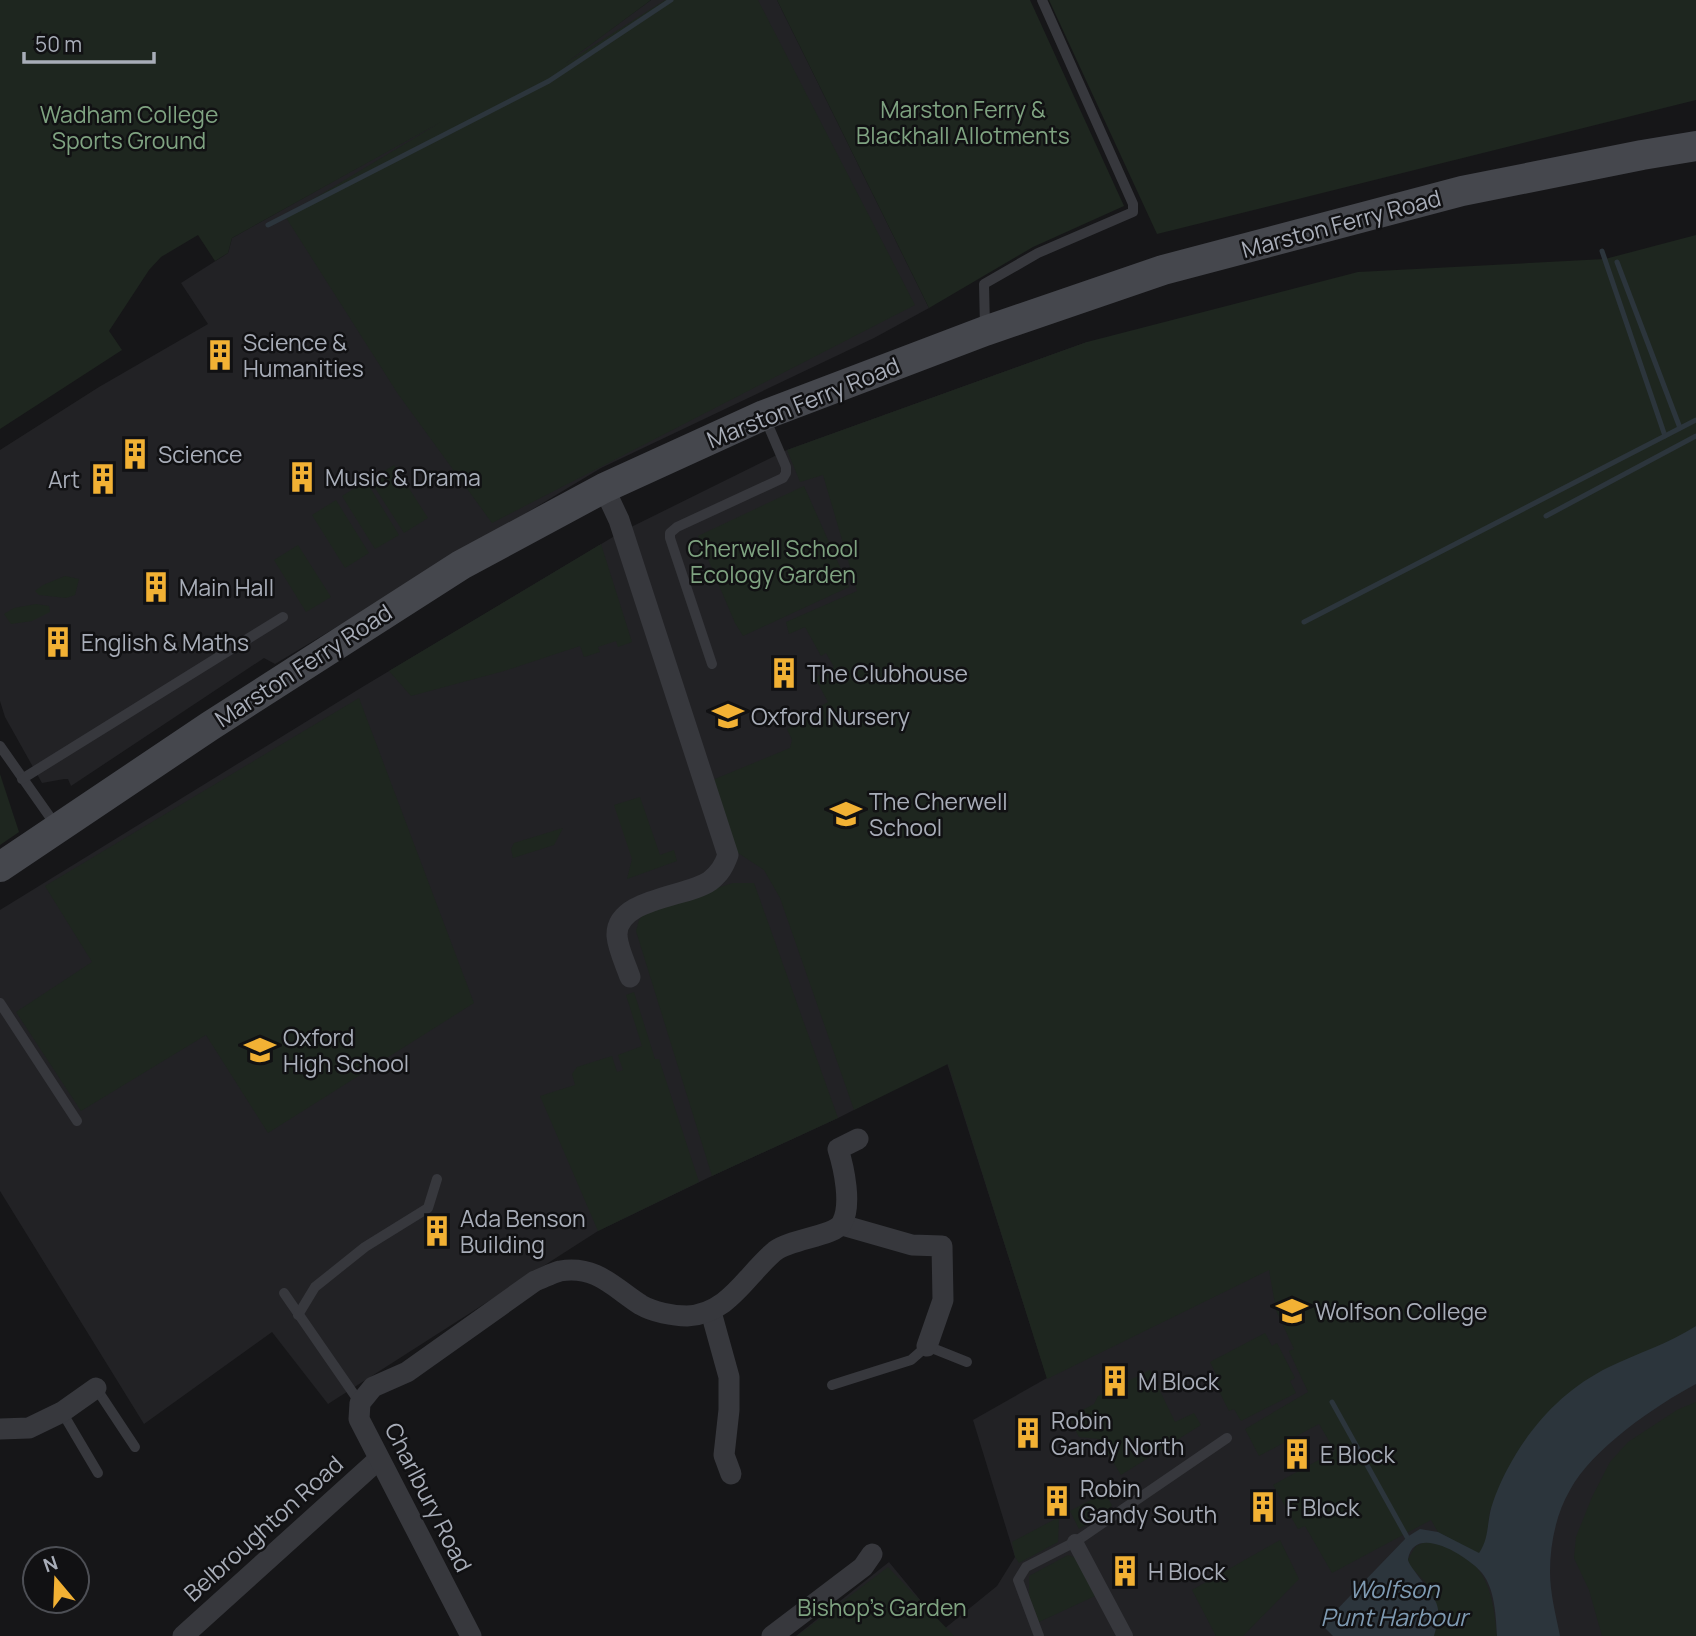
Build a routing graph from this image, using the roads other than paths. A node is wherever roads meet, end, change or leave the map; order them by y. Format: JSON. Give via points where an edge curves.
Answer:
{"nodes":[{"id":1,"x":1042,"y":0,"type":"edge"},
{"id":2,"x":1696,"y":146,"type":"edge"},
{"id":3,"x":985,"y":331,"type":"junction"},
{"id":4,"x":764,"y":415,"type":"junction"},
{"id":5,"x":604,"y":488,"type":"junction"},
{"id":6,"x":283,"y":617,"type":"dead end"},
{"id":7,"x":712,"y":664,"type":"dead end"},
{"id":8,"x":0,"y":746,"type":"edge"},
{"id":9,"x":22,"y":779,"type":"junction"},
{"id":10,"x":57,"y":827,"type":"junction"},
{"id":11,"x":0,"y":867,"type":"edge"},
{"id":12,"x":630,"y":977,"type":"dead end"},
{"id":13,"x":0,"y":1003,"type":"edge"},
{"id":14,"x":77,"y":1121,"type":"dead end"},
{"id":15,"x":858,"y":1139,"type":"dead end"},
{"id":16,"x":438,"y":1179,"type":"dead end"},
{"id":17,"x":842,"y":1225,"type":"junction"},
{"id":18,"x":284,"y":1293,"type":"dead end"},
{"id":19,"x":711,"y":1312,"type":"junction"},
{"id":20,"x":298,"y":1315,"type":"junction"},
{"id":21,"x":927,"y":1346,"type":"junction"},
{"id":22,"x":967,"y":1362,"type":"dead end"},
{"id":23,"x":832,"y":1385,"type":"dead end"},
{"id":24,"x":96,"y":1388,"type":"joint"},
{"id":25,"x":360,"y":1403,"type":"junction"},
{"id":26,"x":62,"y":1412,"type":"junction"},
{"id":27,"x":0,"y":1429,"type":"edge"},
{"id":28,"x":1227,"y":1438,"type":"dead end"},
{"id":29,"x":135,"y":1447,"type":"dead end"},
{"id":30,"x":379,"y":1459,"type":"junction"},
{"id":31,"x":98,"y":1473,"type":"dead end"},
{"id":32,"x":732,"y":1474,"type":"dead end"},
{"id":33,"x":1075,"y":1542,"type":"junction"},
{"id":34,"x":872,"y":1554,"type":"dead end"},
{"id":35,"x":183,"y":1636,"type":"edge"},
{"id":36,"x":471,"y":1636,"type":"edge"},
{"id":37,"x":772,"y":1636,"type":"edge"},
{"id":38,"x":1039,"y":1636,"type":"edge"},
{"id":39,"x":1125,"y":1636,"type":"edge"}],
"edges":[{"from":1,"to":3,"type":"lane","via":[[1133,212],[1038,253],[984,284]]},
{"from":2,"to":3,"type":"main road","name":"Marston Ferry Road","via":[[1462,191],[1163,270]]},
{"from":3,"to":4,"type":"main road","name":"Marston Ferry Road"},
{"from":4,"to":5,"type":"main road","name":"Marston Ferry Road"},
{"from":4,"to":7,"type":"lane","via":[[786,467],[783,478],[670,533]]},
{"from":5,"to":10,"type":"main road","name":"Marston Ferry Road","via":[[422,589]]},
{"from":5,"to":12,"type":"street","via":[[619,520],[728,855],[708,883],[640,906],[623,917],[617,935]]},
{"from":6,"to":9,"type":"lane"},
{"from":8,"to":9,"type":"lane"},
{"from":9,"to":10,"type":"lane"},
{"from":10,"to":11,"type":"main road","name":"Marston Ferry Road"},
{"from":13,"to":14,"type":"lane"},
{"from":15,"to":17,"type":"street","via":[[833,1143],[844,1166]]},
{"from":16,"to":20,"type":"lane","via":[[428,1208],[365,1247],[315,1287]]},
{"from":17,"to":19,"type":"street","via":[[775,1251]]},
{"from":17,"to":21,"type":"street","via":[[912,1245],[942,1246],[943,1300]]},
{"from":18,"to":20,"type":"lane"},
{"from":19,"to":25,"type":"street","via":[[686,1316],[657,1311],[643,1307],[610,1280],[582,1271],[559,1271],[535,1281],[407,1372],[373,1387]]},
{"from":19,"to":32,"type":"street","via":[[729,1377],[724,1455]]},
{"from":20,"to":25,"type":"lane"},
{"from":21,"to":22,"type":"lane"},
{"from":21,"to":23,"type":"lane","via":[[911,1360]]},
{"from":24,"to":26,"type":"street"},
{"from":24,"to":29,"type":"lane"},
{"from":25,"to":30,"type":"street","name":"Charlbury Road","via":[[359,1419]]},
{"from":26,"to":27,"type":"street","via":[[29,1428]]},
{"from":26,"to":31,"type":"lane"},
{"from":28,"to":33,"type":"lane"},
{"from":30,"to":35,"type":"street","name":"Belbroughton Road"},
{"from":30,"to":36,"type":"street","name":"Charlbury Road"},
{"from":33,"to":38,"type":"lane","via":[[1026,1567],[1018,1580]]},
{"from":33,"to":39,"type":"street"},
{"from":34,"to":37,"type":"street","via":[[863,1567]]}]}
